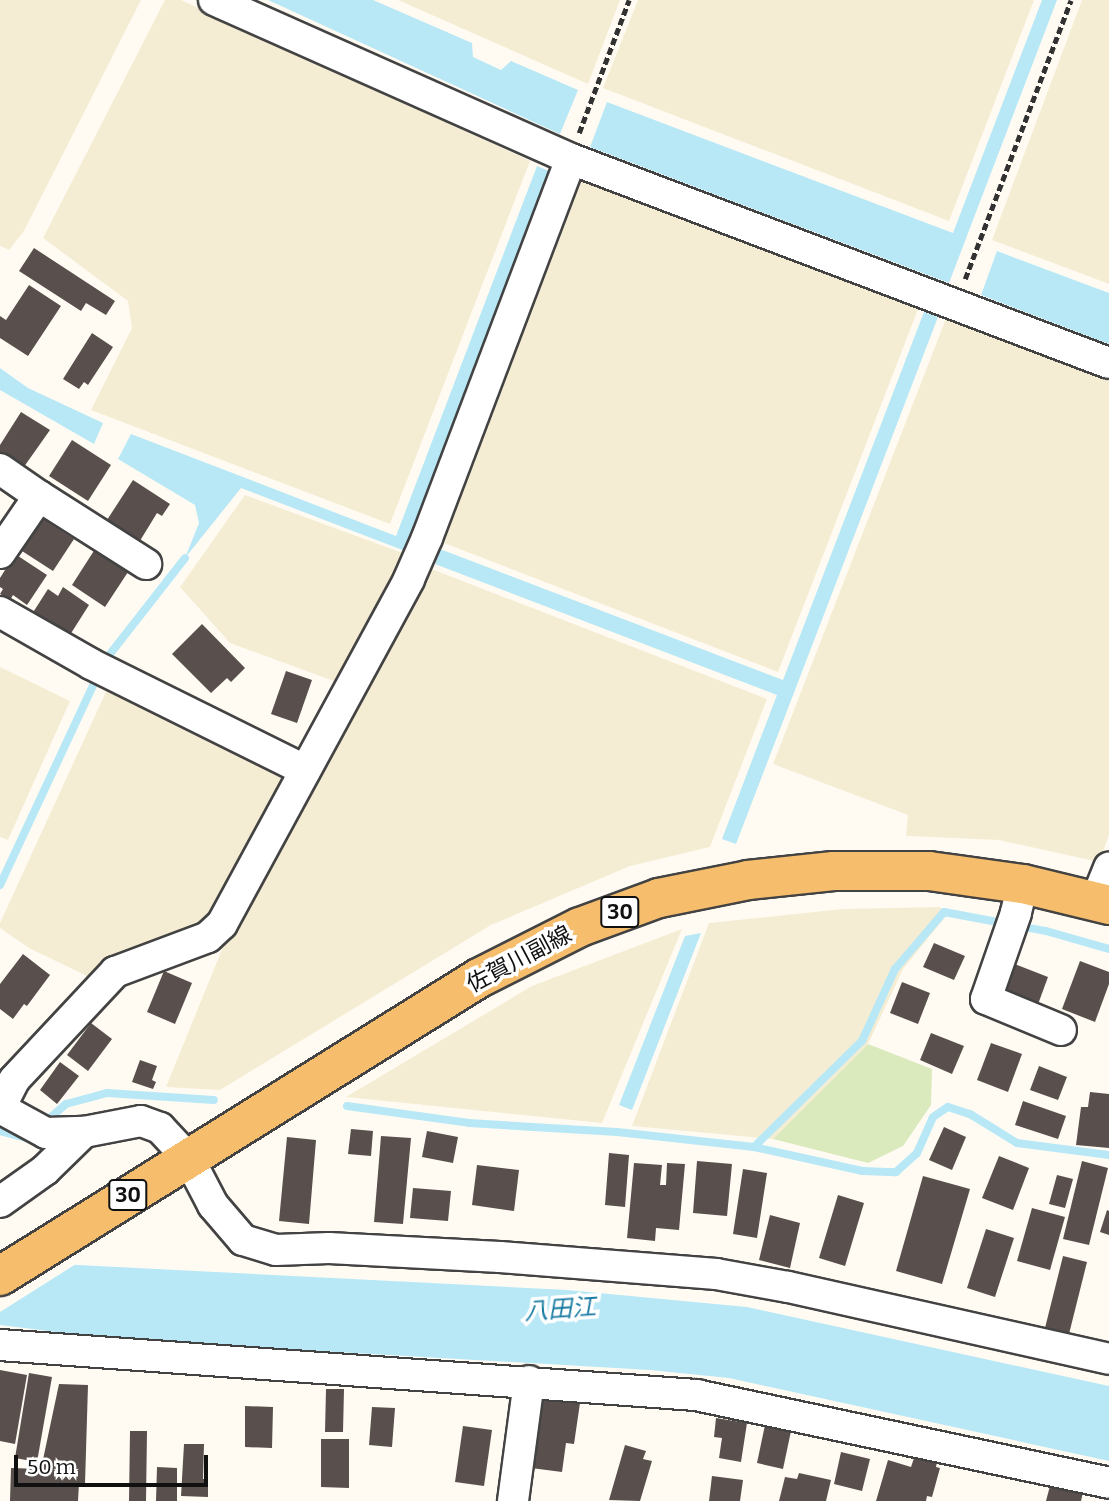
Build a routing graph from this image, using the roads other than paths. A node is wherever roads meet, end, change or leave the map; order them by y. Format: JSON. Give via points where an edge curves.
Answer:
{"nodes":[{"id":1,"x":214,"y":0,"type":"edge"},
{"id":2,"x":571,"y":159,"type":"junction"},
{"id":3,"x":1109,"y":363,"type":"edge"},
{"id":4,"x":0,"y":469,"type":"edge"},
{"id":5,"x":39,"y":496,"type":"junction"},
{"id":6,"x":0,"y":553,"type":"edge"},
{"id":7,"x":146,"y":564,"type":"dead end"},
{"id":8,"x":0,"y":612,"type":"edge"},
{"id":9,"x":305,"y":770,"type":"junction"},
{"id":10,"x":1105,"y":891,"type":"edge"},
{"id":11,"x":1016,"y":911,"type":"junction"},
{"id":12,"x":1061,"y":1030,"type":"dead end"},
{"id":13,"x":0,"y":1108,"type":"edge"},
{"id":14,"x":84,"y":1132,"type":"junction"},
{"id":15,"x":189,"y":1159,"type":"junction"},
{"id":16,"x":0,"y":1202,"type":"edge"},
{"id":17,"x":0,"y":1276,"type":"edge"},
{"id":18,"x":0,"y":1345,"type":"edge"},
{"id":19,"x":1109,"y":1359,"type":"edge"},
{"id":20,"x":529,"y":1381,"type":"junction"},
{"id":21,"x":1109,"y":1483,"type":"edge"},
{"id":22,"x":1109,"y":1493,"type":"edge"},
{"id":23,"x":513,"y":1500,"type":"edge"},
{"id":24,"x":1106,"y":1501,"type":"edge"}],
"edges":[{"from":1,"to":2,"type":"street"},
{"from":2,"to":3,"type":"street"},
{"from":2,"to":9,"type":"street","via":[[427,538]]},
{"from":4,"to":5,"type":"street"},
{"from":5,"to":6,"type":"street"},
{"from":5,"to":7,"type":"street"},
{"from":8,"to":9,"type":"street","via":[[102,669]]},
{"from":9,"to":13,"type":"street","via":[[222,924],[208,937],[115,972],[14,1080]]},
{"from":10,"to":11,"type":"main road","name":"佐賀川副線","number":"30"},
{"from":11,"to":12,"type":"street","via":[[986,999]]},
{"from":11,"to":15,"type":"main road","name":"佐賀川副線","number":"30","via":[[929,871],[835,871],[748,880],[659,898],[580,927],[479,978]]},
{"from":13,"to":14,"type":"street","via":[[46,1133]]},
{"from":14,"to":15,"type":"street","via":[[141,1121],[160,1128]]},
{"from":14,"to":16,"type":"street","via":[[45,1170]]},
{"from":15,"to":17,"type":"main road","name":"佐賀川副線","number":"30"},
{"from":15,"to":19,"type":"street","via":[[213,1205],[243,1240],[276,1250],[329,1248],[500,1257],[716,1274]]},
{"from":18,"to":20,"type":"street"},
{"from":20,"to":21,"type":"street","via":[[696,1395]]},
{"from":20,"to":23,"type":"street"},
{"from":22,"to":24,"type":"street"}]}
